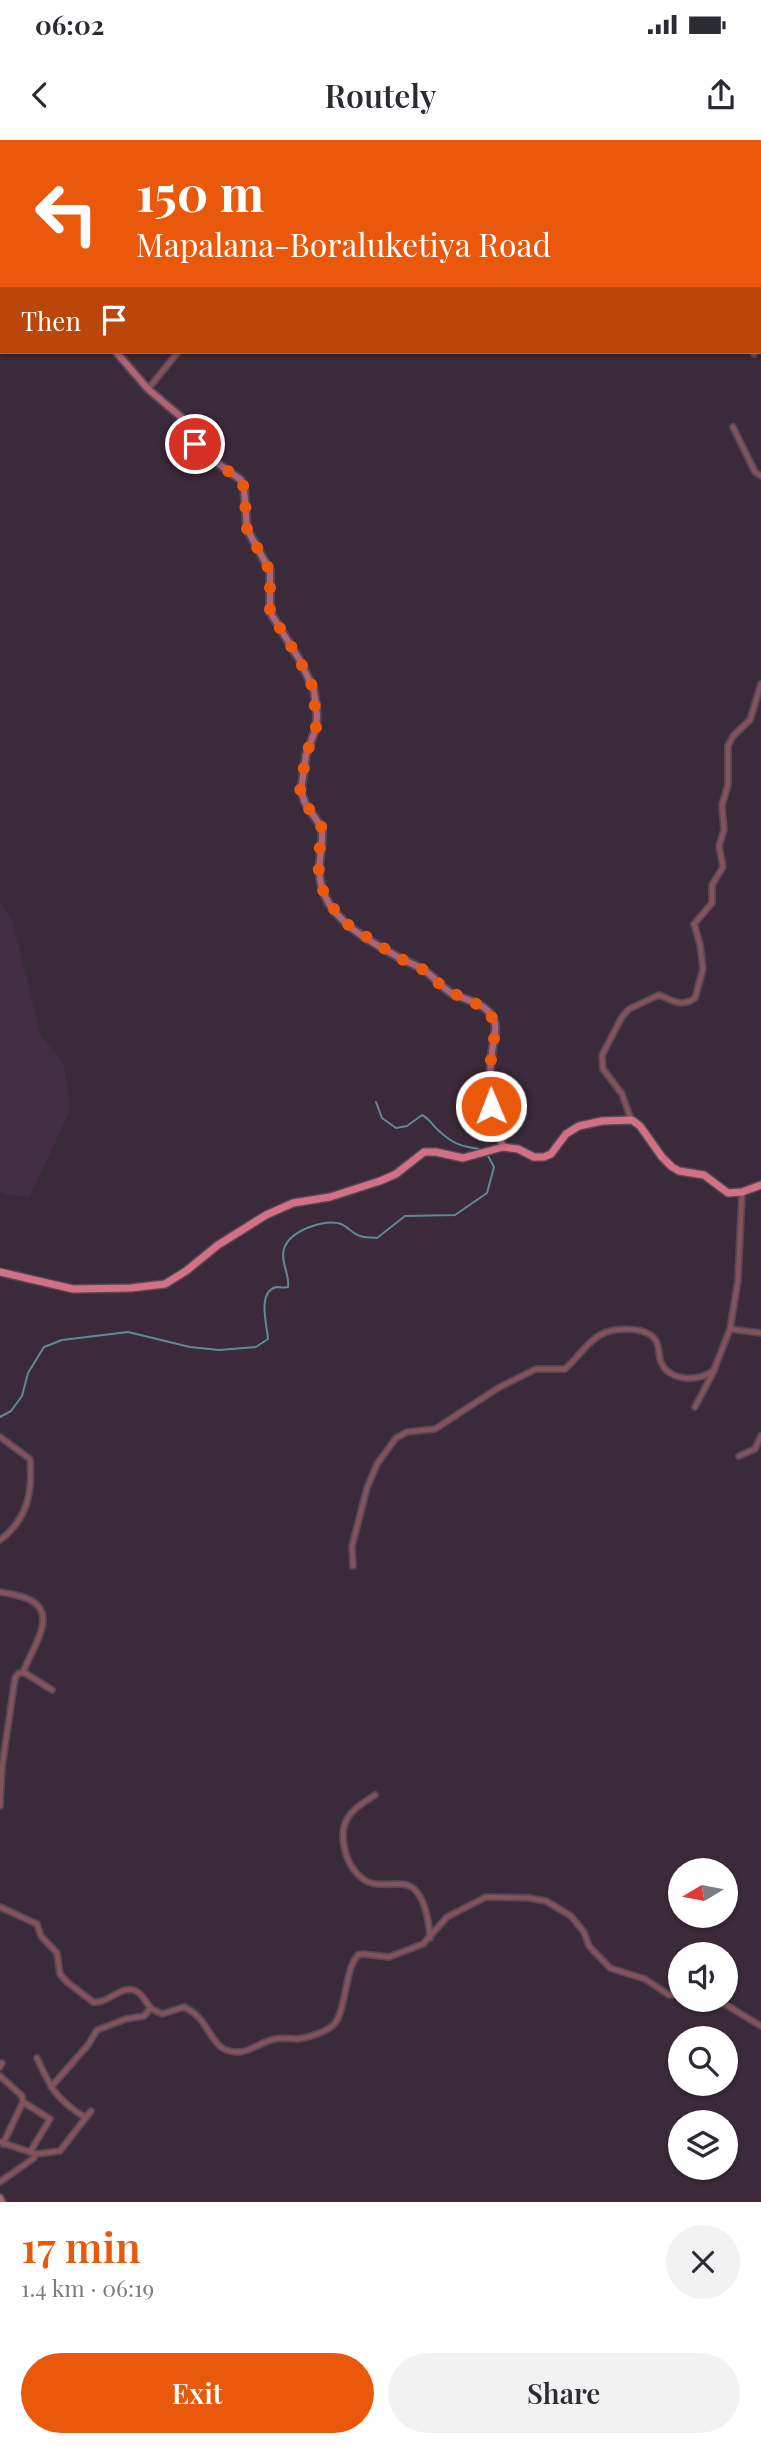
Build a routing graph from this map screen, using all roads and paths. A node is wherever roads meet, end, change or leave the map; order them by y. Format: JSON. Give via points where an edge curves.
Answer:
{"nodes":[{"id":1,"x":118,"y":354,"type":"edge"},
{"id":2,"x":176,"y":354,"type":"edge"},
{"id":3,"x":148,"y":389,"type":"junction"},
{"id":4,"x":733,"y":427,"type":"dead end"},
{"id":5,"x":761,"y":476,"type":"edge"},
{"id":6,"x":761,"y":684,"type":"edge"},
{"id":7,"x":632,"y":1120,"type":"junction"},
{"id":8,"x":503,"y":1147,"type":"junction"},
{"id":9,"x":761,"y":1185,"type":"edge"},
{"id":10,"x":742,"y":1192,"type":"junction"},
{"id":11,"x":0,"y":1272,"type":"edge"},
{"id":12,"x":730,"y":1329,"type":"junction"},
{"id":13,"x":761,"y":1333,"type":"edge"},
{"id":14,"x":714,"y":1370,"type":"junction"},
{"id":15,"x":695,"y":1407,"type":"dead end"},
{"id":16,"x":761,"y":1436,"type":"edge"},
{"id":17,"x":0,"y":1437,"type":"edge"},
{"id":18,"x":739,"y":1456,"type":"dead end"},
{"id":19,"x":0,"y":1540,"type":"edge"},
{"id":20,"x":353,"y":1566,"type":"dead end"},
{"id":21,"x":0,"y":1592,"type":"edge"},
{"id":22,"x":23,"y":1673,"type":"junction"},
{"id":23,"x":52,"y":1690,"type":"dead end"},
{"id":24,"x":375,"y":1795,"type":"dead end"},
{"id":25,"x":0,"y":1806,"type":"edge"},
{"id":26,"x":0,"y":1907,"type":"edge"},
{"id":27,"x":430,"y":1938,"type":"junction"},
{"id":28,"x":668,"y":1994,"type":"edge"},
{"id":29,"x":151,"y":2008,"type":"junction"},
{"id":30,"x":738,"y":2011,"type":"edge"},
{"id":31,"x":760,"y":2024,"type":"edge"},
{"id":32,"x":37,"y":2058,"type":"dead end"},
{"id":33,"x":0,"y":2076,"type":"edge"},
{"id":34,"x":51,"y":2087,"type":"junction"},
{"id":35,"x":23,"y":2102,"type":"junction"},
{"id":36,"x":91,"y":2110,"type":"dead end"},
{"id":37,"x":86,"y":2118,"type":"junction"},
{"id":38,"x":2,"y":2143,"type":"edge"},
{"id":39,"x":33,"y":2153,"type":"junction"},
{"id":40,"x":0,"y":2182,"type":"edge"}],
"edges":[{"from":1,"to":3,"type":"main road"},
{"from":2,"to":3,"type":"street"},
{"from":3,"to":8,"type":"main road","via":[[181,417],[199,450],[234,474],[244,488],[247,529],[270,571],[270,612],[314,690],[316,728],[300,791],[322,828],[318,863],[325,897],[344,922],[363,936],[491,1014],[495,1032],[491,1106]]},
{"from":4,"to":5,"type":"street"},
{"from":6,"to":7,"type":"street","via":[[750,720],[727,746],[729,785],[722,805],[724,830],[719,846],[723,867],[712,886],[712,903],[694,924],[703,969],[695,998],[673,1003],[659,995],[629,1009],[602,1055],[603,1069],[622,1094]]},
{"from":7,"to":8,"type":"main road","via":[[579,1126],[544,1157]]},
{"from":7,"to":10,"type":"main road","via":[[679,1171],[704,1175],[727,1193]]},
{"from":8,"to":11,"type":"main road","via":[[463,1158],[424,1152],[380,1181],[293,1203],[218,1245],[165,1284],[73,1289]]},
{"from":9,"to":10,"type":"main road"},
{"from":10,"to":12,"type":"street","via":[[741,1256]]},
{"from":12,"to":13,"type":"street"},
{"from":12,"to":14,"type":"street"},
{"from":14,"to":15,"type":"street"},
{"from":14,"to":20,"type":"street","via":[[693,1378],[676,1376],[661,1362],[652,1336],[638,1330],[609,1332],[591,1342],[565,1369],[536,1369],[435,1429],[407,1432],[396,1438],[377,1464],[367,1488],[352,1546]]},
{"from":16,"to":18,"type":"street","via":[[755,1448]]},
{"from":17,"to":19,"type":"street","via":[[30,1459],[31,1474],[22,1517]]},
{"from":21,"to":22,"type":"street","via":[[27,1598],[44,1613],[43,1627]]},
{"from":22,"to":23,"type":"street"},
{"from":22,"to":25,"type":"street","via":[[15,1678]]},
{"from":24,"to":27,"type":"street","via":[[345,1821],[344,1843],[354,1873],[363,1880],[415,1890],[426,1913]]},
{"from":26,"to":29,"type":"street","via":[[37,1924],[41,1936],[58,1953],[60,1974],[93,2002],[107,2001],[128,1989],[135,1990]]},
{"from":27,"to":28,"type":"street","via":[[447,1917],[486,1897],[546,1901],[571,1916],[610,1968],[645,1979]]},
{"from":27,"to":29,"type":"street","via":[[389,1957],[358,1955],[336,2022],[327,2030],[299,2039],[271,2040],[243,2052],[227,2050],[194,2011],[184,2007],[162,2014]]},
{"from":29,"to":34,"type":"street","via":[[144,2016],[97,2030]]},
{"from":30,"to":31,"type":"street"},
{"from":32,"to":34,"type":"street"},
{"from":33,"to":35,"type":"street"},
{"from":34,"to":37,"type":"street","via":[[65,2105]]},
{"from":35,"to":38,"type":"street"},
{"from":35,"to":39,"type":"street","via":[[50,2119]]},
{"from":36,"to":37,"type":"street"},
{"from":37,"to":39,"type":"street","via":[[60,2151]]},
{"from":38,"to":39,"type":"street"},
{"from":39,"to":40,"type":"street","via":[[34,2158]]}]}
